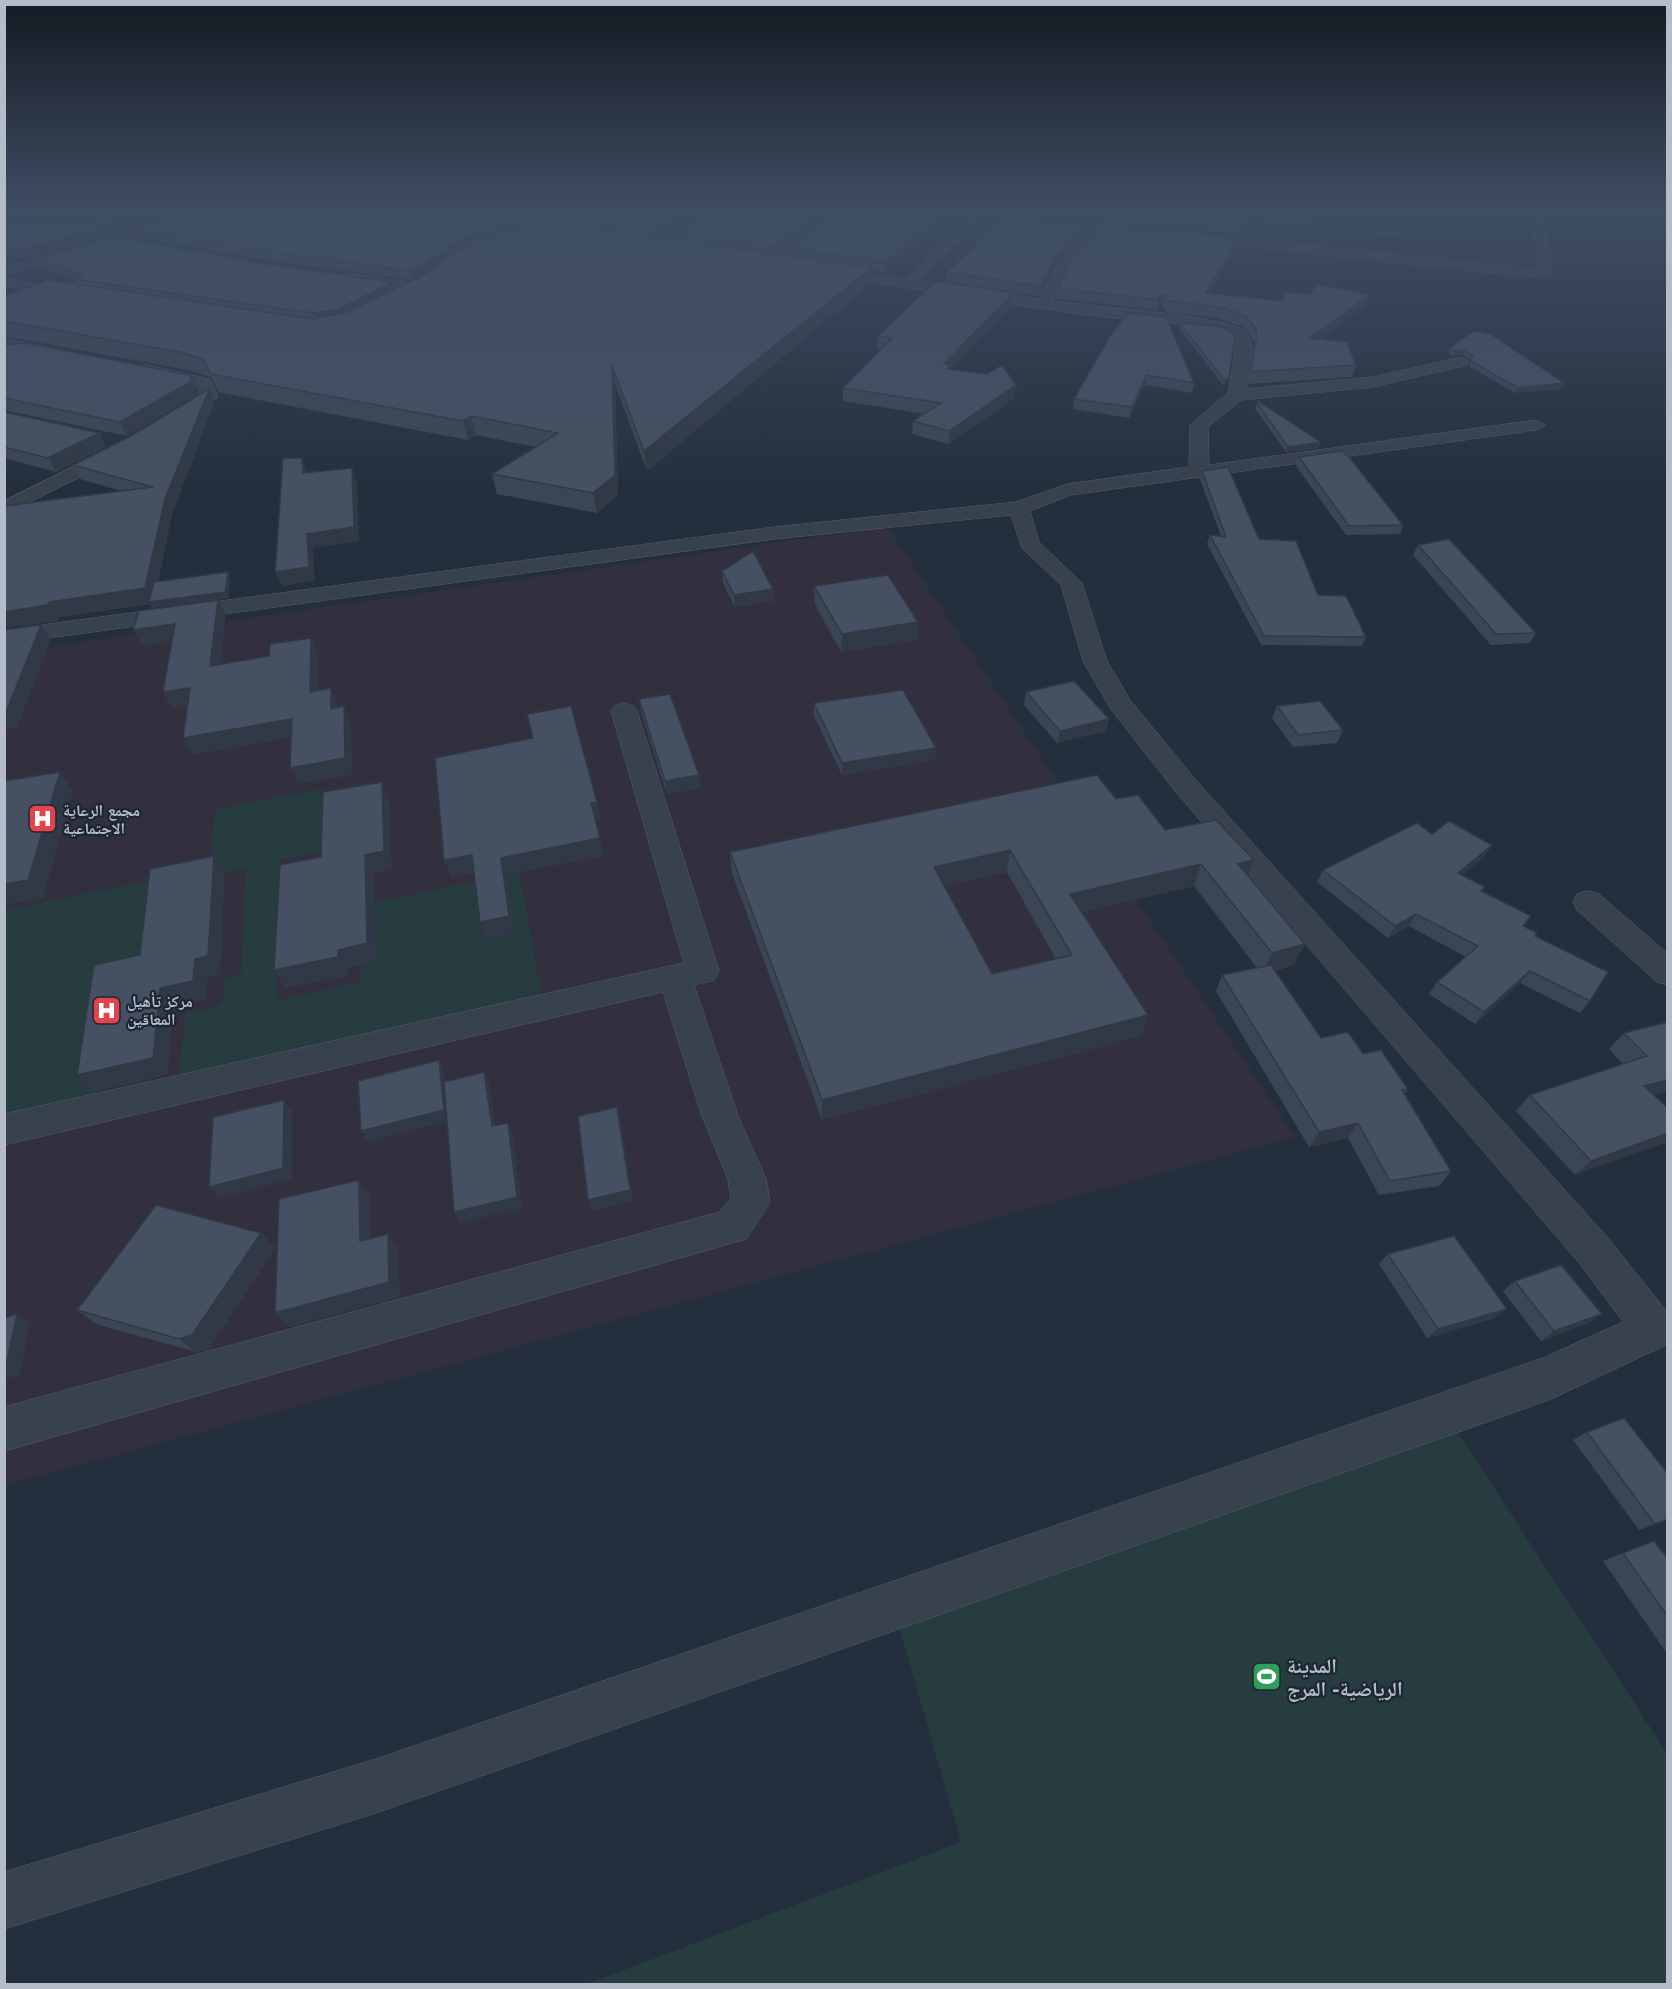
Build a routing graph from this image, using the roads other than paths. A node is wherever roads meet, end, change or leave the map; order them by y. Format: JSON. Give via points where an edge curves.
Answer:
{"nodes":[{"id":1,"x":1035,"y":302,"type":"edge"},
{"id":2,"x":1044,"y":303,"type":"joint"},
{"id":3,"x":4,"y":343,"type":"edge"},
{"id":4,"x":70,"y":356,"type":"edge"},
{"id":5,"x":1461,"y":362,"type":"edge"},
{"id":6,"x":125,"y":366,"type":"edge"},
{"id":7,"x":1236,"y":395,"type":"junction"},
{"id":8,"x":1536,"y":425,"type":"dead end"},
{"id":9,"x":159,"y":427,"type":"edge"},
{"id":10,"x":107,"y":439,"type":"edge"},
{"id":11,"x":1199,"y":472,"type":"junction"},
{"id":12,"x":1019,"y":508,"type":"junction"},
{"id":13,"x":4,"y":509,"type":"edge"},
{"id":14,"x":4,"y":637,"type":"edge"},
{"id":15,"x":624,"y":711,"type":"dead end"},
{"id":16,"x":1588,"y":902,"type":"dead end"},
{"id":17,"x":1668,"y":973,"type":"edge"},
{"id":18,"x":675,"y":977,"type":"junction"},
{"id":19,"x":4,"y":1130,"type":"edge"},
{"id":20,"x":1663,"y":1332,"type":"edge"},
{"id":21,"x":4,"y":1429,"type":"edge"},
{"id":22,"x":4,"y":1900,"type":"edge"}],
"edges":[{"from":1,"to":2,"type":"street"},
{"from":2,"to":7,"type":"street","via":[[1207,323],[1236,331],[1242,335],[1245,348]]},
{"from":3,"to":4,"type":"street"},
{"from":5,"to":7,"type":"street","via":[[1374,382]]},
{"from":6,"to":9,"type":"street","via":[[204,382],[209,397]]},
{"from":7,"to":11,"type":"street","via":[[1199,425]]},
{"from":8,"to":11,"type":"street"},
{"from":10,"to":13,"type":"street","via":[[130,444]]},
{"from":11,"to":12,"type":"street","via":[[1067,490]]},
{"from":12,"to":14,"type":"street","via":[[774,533]]},
{"from":12,"to":20,"type":"street","via":[[1029,544],[1071,584],[1095,662],[1119,703],[1185,785]]},
{"from":15,"to":18,"type":"street","via":[[703,971]]},
{"from":16,"to":17,"type":"street"},
{"from":18,"to":19,"type":"street"},
{"from":18,"to":21,"type":"street","via":[[720,1116],[747,1179],[751,1202],[732,1226]]},
{"from":20,"to":22,"type":"street","via":[[1549,1378],[387,1782]]}]}
